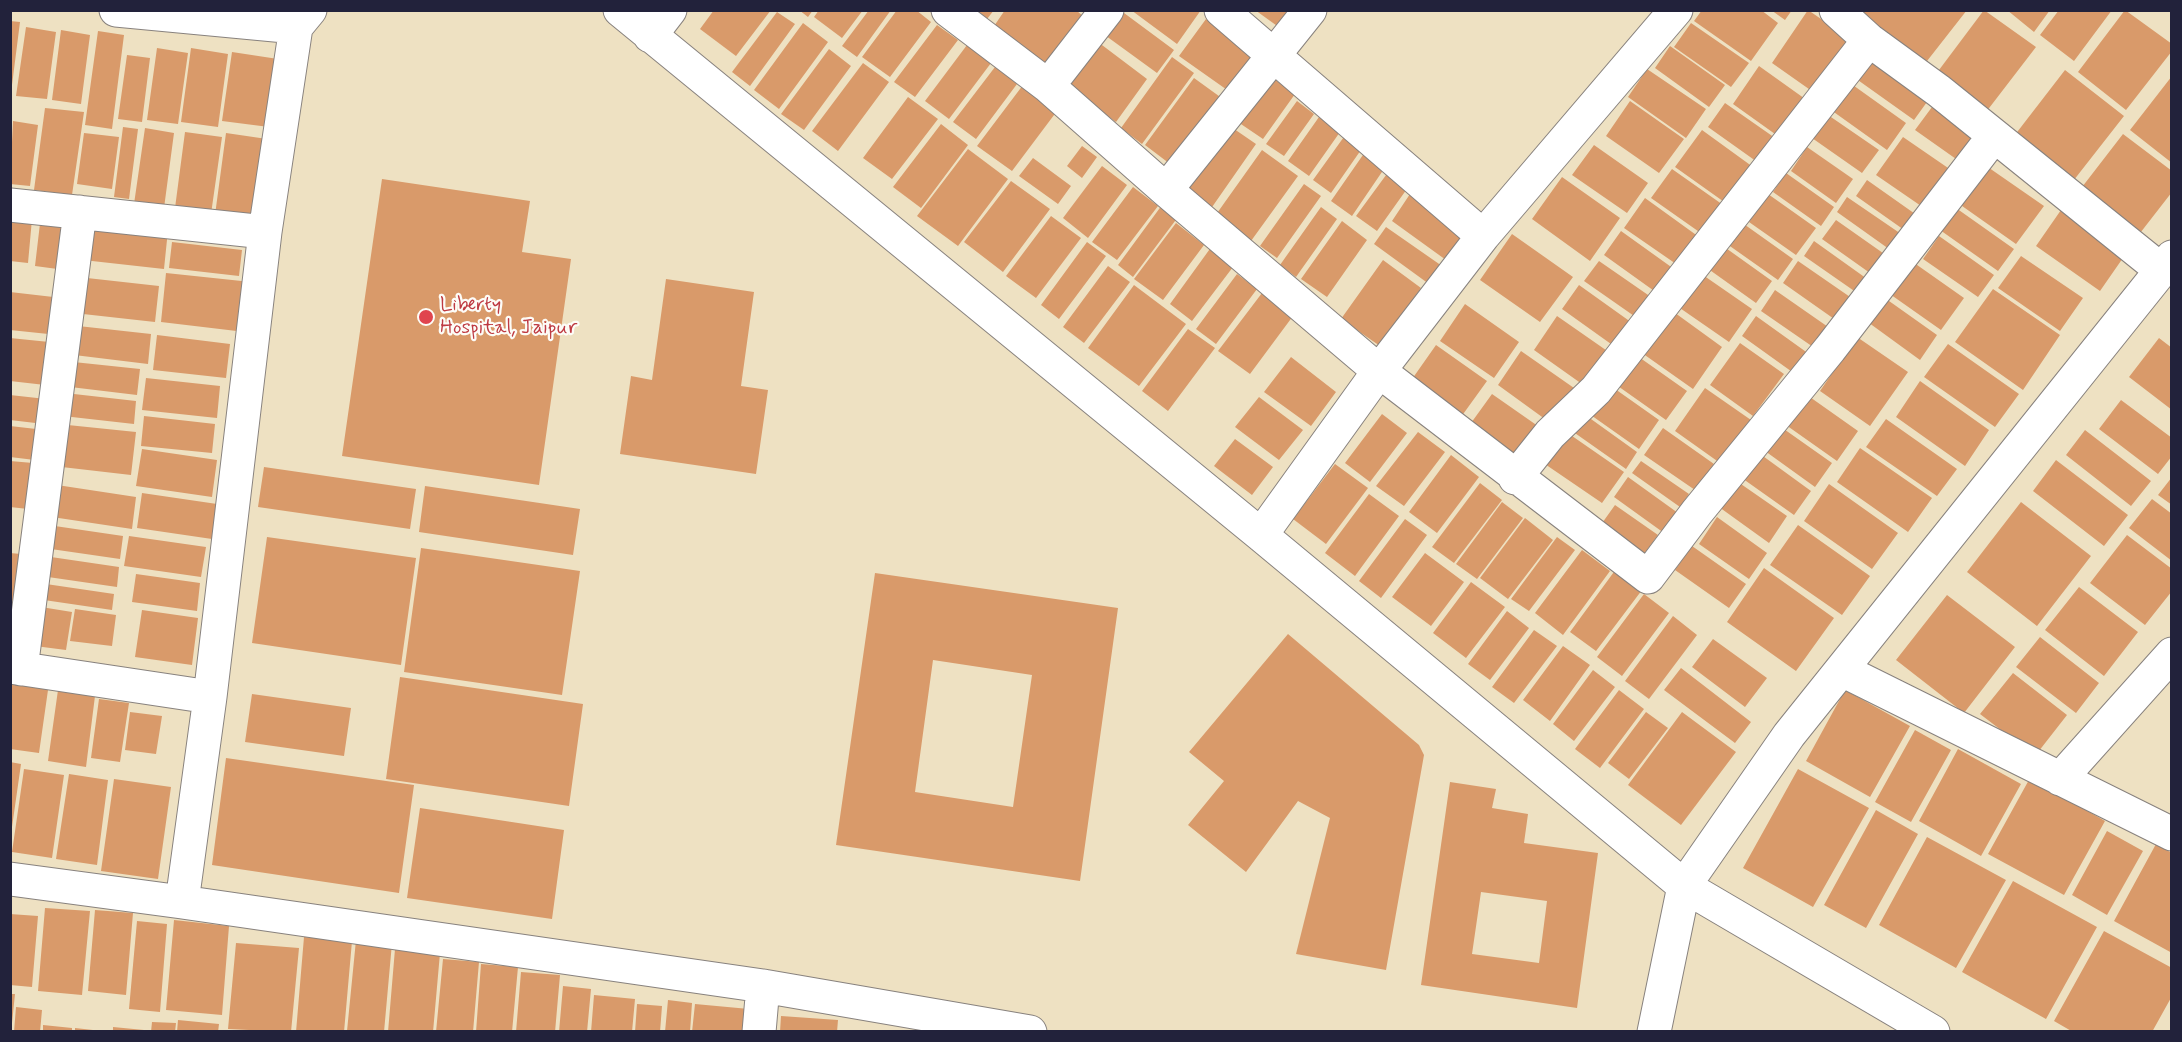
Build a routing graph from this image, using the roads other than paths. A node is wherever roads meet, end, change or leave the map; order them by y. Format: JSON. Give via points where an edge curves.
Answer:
{"nodes":[{"id":1,"x":116,"y":10,"type":"edge"},
{"id":2,"x":620,"y":10,"type":"edge"},
{"id":3,"x":670,"y":10,"type":"edge"},
{"id":4,"x":948,"y":10,"type":"edge"},
{"id":5,"x":1107,"y":10,"type":"edge"},
{"id":6,"x":1221,"y":10,"type":"edge"},
{"id":7,"x":1310,"y":10,"type":"edge"},
{"id":8,"x":1677,"y":10,"type":"edge"},
{"id":9,"x":1836,"y":10,"type":"edge"},
{"id":10,"x":303,"y":19,"type":"edge"},
{"id":11,"x":650,"y":36,"type":"junction"},
{"id":12,"x":1869,"y":40,"type":"junction"},
{"id":13,"x":1273,"y":54,"type":"junction"},
{"id":14,"x":1048,"y":86,"type":"junction"},
{"id":15,"x":1994,"y":136,"type":"junction"},
{"id":16,"x":1166,"y":190,"type":"junction"},
{"id":17,"x":10,"y":205,"type":"edge"},
{"id":18,"x":80,"y":212,"type":"junction"},
{"id":19,"x":265,"y":232,"type":"junction"},
{"id":20,"x":1484,"y":236,"type":"junction"},
{"id":21,"x":2166,"y":263,"type":"edge"},
{"id":22,"x":1379,"y":371,"type":"junction"},
{"id":23,"x":1515,"y":478,"type":"junction"},
{"id":24,"x":1261,"y":535,"type":"junction"},
{"id":25,"x":2172,"y":654,"type":"edge"},
{"id":26,"x":16,"y":668,"type":"edge"},
{"id":27,"x":1842,"y":670,"type":"junction"},
{"id":28,"x":210,"y":697,"type":"junction"},
{"id":29,"x":2060,"y":779,"type":"junction"},
{"id":30,"x":2172,"y":834,"type":"edge"},
{"id":31,"x":10,"y":879,"type":"edge"},
{"id":32,"x":1684,"y":886,"type":"junction"},
{"id":33,"x":182,"y":902,"type":"junction"},
{"id":34,"x":763,"y":986,"type":"junction"},
{"id":35,"x":759,"y":1032,"type":"edge"},
{"id":36,"x":1030,"y":1032,"type":"edge"},
{"id":37,"x":1654,"y":1032,"type":"edge"},
{"id":38,"x":1933,"y":1032,"type":"edge"}],
"edges":[{"from":1,"to":10,"type":"street"},
{"from":2,"to":11,"type":"street"},
{"from":3,"to":11,"type":"street"},
{"from":4,"to":14,"type":"street"},
{"from":5,"to":14,"type":"street"},
{"from":6,"to":13,"type":"street"},
{"from":7,"to":13,"type":"street"},
{"from":8,"to":20,"type":"street"},
{"from":9,"to":12,"type":"street"},
{"from":10,"to":19,"type":"street"},
{"from":11,"to":24,"type":"street"},
{"from":12,"to":15,"type":"street"},
{"from":12,"to":23,"type":"street","via":[[1596,390],[1550,434]]},
{"from":13,"to":16,"type":"street"},
{"from":13,"to":20,"type":"street"},
{"from":14,"to":16,"type":"street"},
{"from":15,"to":21,"type":"street"},
{"from":15,"to":23,"type":"street","via":[[1648,577]]},
{"from":16,"to":22,"type":"street"},
{"from":17,"to":18,"type":"street"},
{"from":18,"to":19,"type":"street"},
{"from":18,"to":26,"type":"street"},
{"from":19,"to":28,"type":"street"},
{"from":20,"to":22,"type":"street"},
{"from":21,"to":27,"type":"street"},
{"from":22,"to":23,"type":"street"},
{"from":22,"to":24,"type":"street"},
{"from":24,"to":32,"type":"street"},
{"from":25,"to":29,"type":"street"},
{"from":26,"to":28,"type":"street"},
{"from":27,"to":29,"type":"street"},
{"from":27,"to":32,"type":"street","via":[[1790,735]]},
{"from":28,"to":33,"type":"street"},
{"from":29,"to":30,"type":"street"},
{"from":31,"to":33,"type":"street"},
{"from":32,"to":37,"type":"street"},
{"from":32,"to":38,"type":"street"},
{"from":33,"to":34,"type":"street"},
{"from":34,"to":35,"type":"street"},
{"from":34,"to":36,"type":"street"}]}
